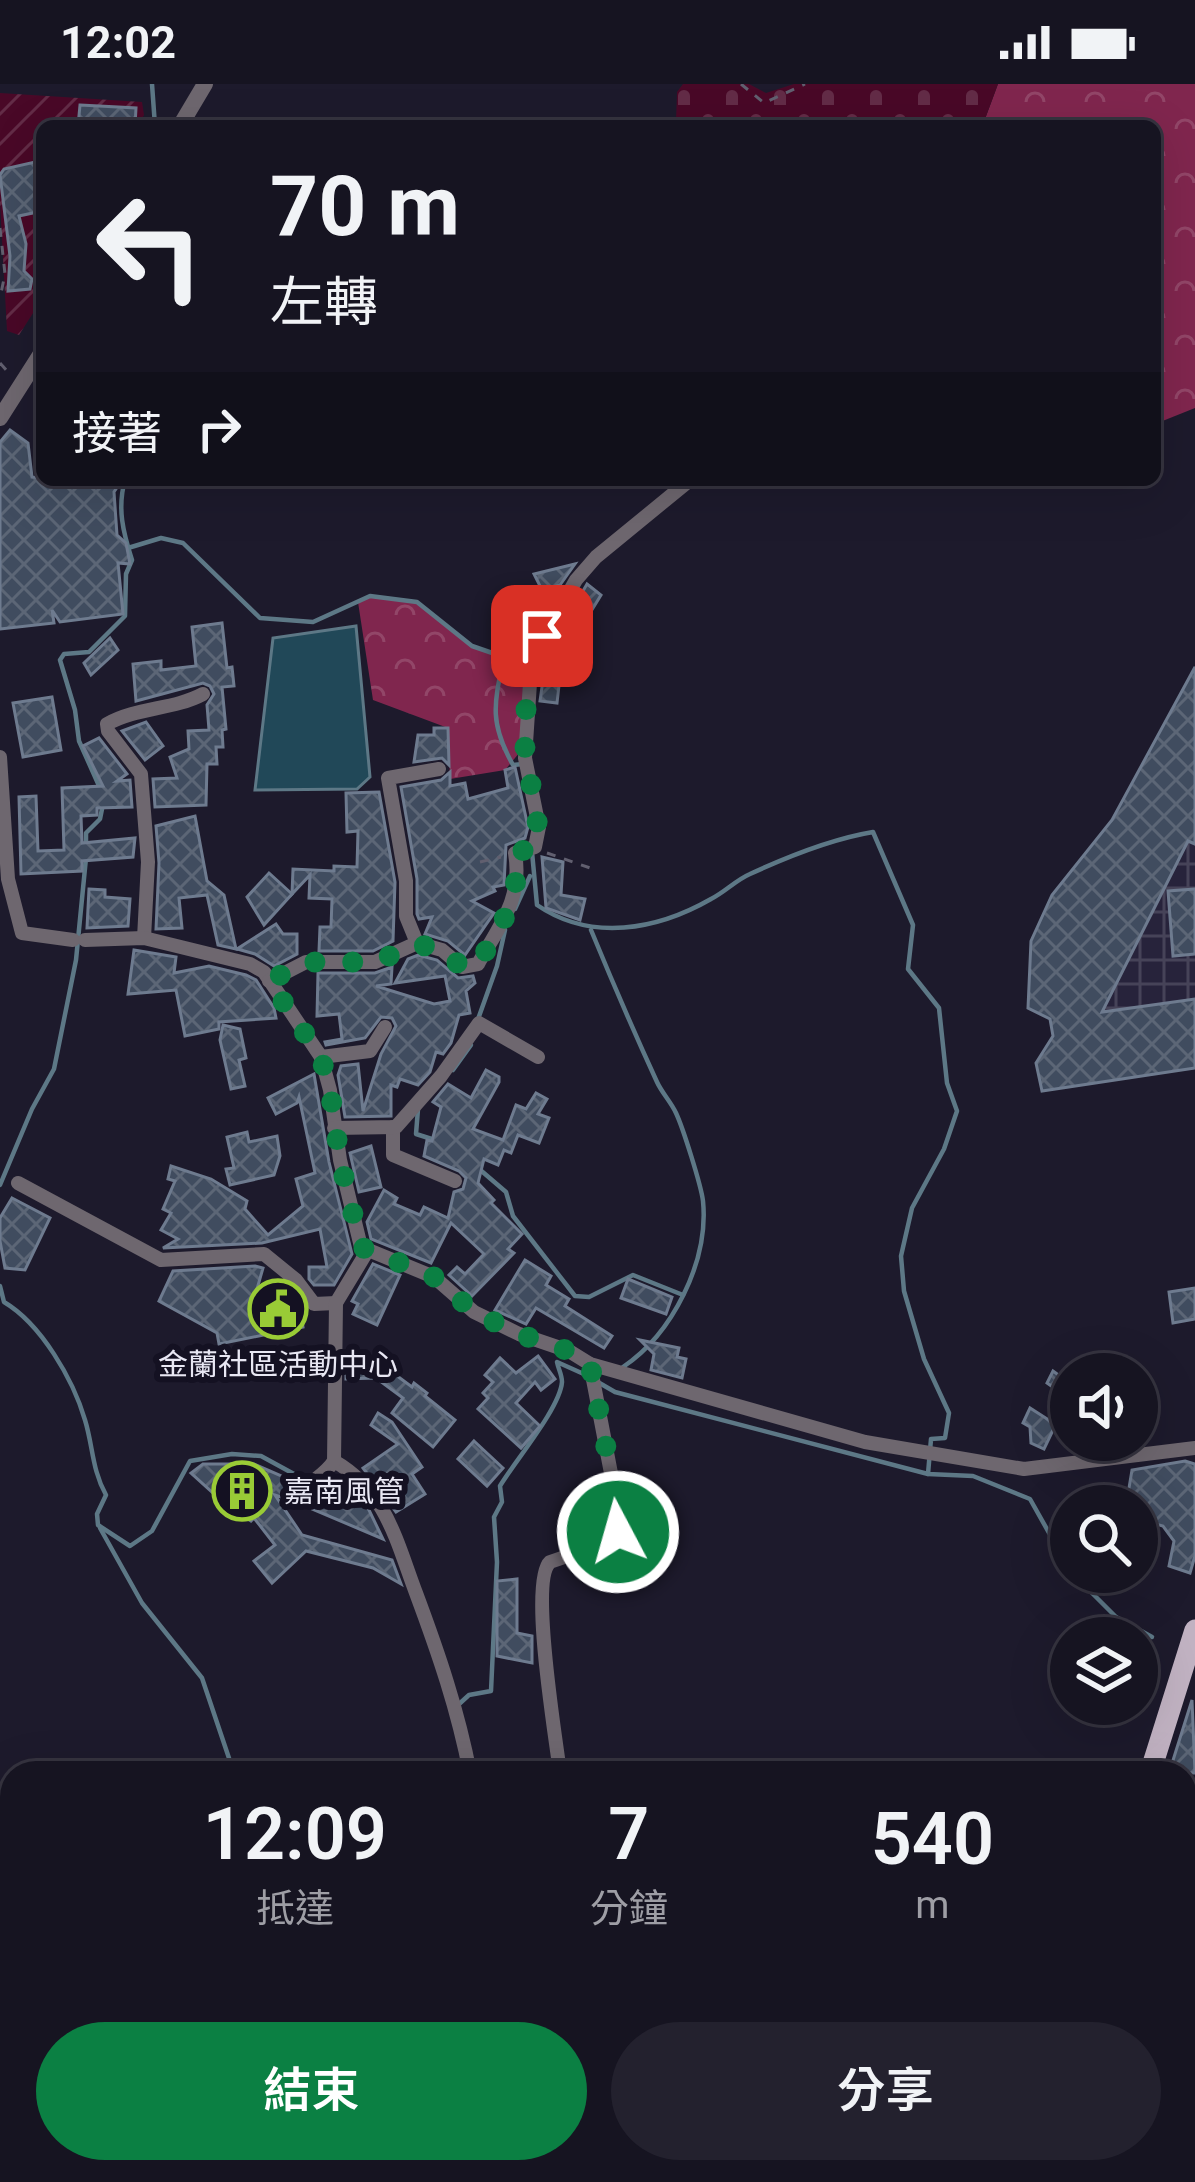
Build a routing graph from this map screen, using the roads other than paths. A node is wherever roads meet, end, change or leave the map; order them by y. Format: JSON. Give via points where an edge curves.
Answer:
{"nodes":[{"id":1,"x":205,"y":84,"type":"edge"},
{"id":2,"x":184,"y":120,"type":"edge"},
{"id":3,"x":36,"y":361,"type":"edge"},
{"id":4,"x":0,"y":418,"type":"edge"},
{"id":5,"x":683,"y":486,"type":"edge"},
{"id":6,"x":203,"y":694,"type":"dead end"},
{"id":7,"x":0,"y":757,"type":"edge"},
{"id":8,"x":439,"y":769,"type":"dead end"},
{"id":9,"x":144,"y":938,"type":"junction"},
{"id":10,"x":417,"y":944,"type":"junction"},
{"id":11,"x":269,"y":981,"type":"junction"},
{"id":12,"x":385,"y":1027,"type":"dead end"},
{"id":13,"x":321,"y":1057,"type":"junction"},
{"id":14,"x":538,"y":1057,"type":"dead end"},
{"id":15,"x":393,"y":1127,"type":"junction"},
{"id":16,"x":334,"y":1128,"type":"junction"},
{"id":17,"x":455,"y":1181,"type":"dead end"},
{"id":18,"x":19,"y":1183,"type":"dead end"},
{"id":19,"x":368,"y":1250,"type":"junction"},
{"id":20,"x":336,"y":1303,"type":"junction"},
{"id":21,"x":590,"y":1364,"type":"junction"},
{"id":22,"x":1195,"y":1448,"type":"edge"},
{"id":23,"x":334,"y":1461,"type":"junction"},
{"id":24,"x":295,"y":1502,"type":"dead end"},
{"id":25,"x":1195,"y":1630,"type":"edge"},
{"id":26,"x":467,"y":1761,"type":"edge"},
{"id":27,"x":558,"y":1761,"type":"edge"},
{"id":28,"x":1154,"y":1761,"type":"edge"}],
"edges":[{"from":1,"to":2,"type":"street"},
{"from":3,"to":4,"type":"street"},
{"from":5,"to":10,"type":"street","via":[[586,569],[537,648],[526,758],[539,827],[535,847],[515,853],[518,882],[508,917],[478,964],[462,967],[442,950]]},
{"from":6,"to":9,"type":"street","via":[[107,724],[141,774]]},
{"from":7,"to":9,"type":"street","via":[[8,879],[22,933]]},
{"from":8,"to":10,"type":"street","via":[[388,778],[406,916]]},
{"from":9,"to":11,"type":"street","via":[[250,964]]},
{"from":10,"to":11,"type":"street","via":[[375,962],[306,962]]},
{"from":11,"to":13,"type":"street"},
{"from":12,"to":13,"type":"street","via":[[370,1051]]},
{"from":13,"to":16,"type":"street"},
{"from":14,"to":15,"type":"street","via":[[479,1023]]},
{"from":15,"to":16,"type":"street"},
{"from":15,"to":17,"type":"street","via":[[393,1155]]},
{"from":16,"to":19,"type":"street"},
{"from":18,"to":20,"type":"street","via":[[160,1260],[264,1254],[314,1304]]},
{"from":19,"to":20,"type":"street"},
{"from":19,"to":21,"type":"street","via":[[434,1277],[474,1312]]},
{"from":20,"to":23,"type":"street"},
{"from":21,"to":22,"type":"street","via":[[865,1442],[1024,1469]]},
{"from":21,"to":27,"type":"street","via":[[620,1520],[614,1540],[543,1569]]},
{"from":23,"to":24,"type":"street"},
{"from":23,"to":26,"type":"street","via":[[355,1473],[392,1523],[447,1676]]},
{"from":25,"to":28,"type":"main road"}]}
